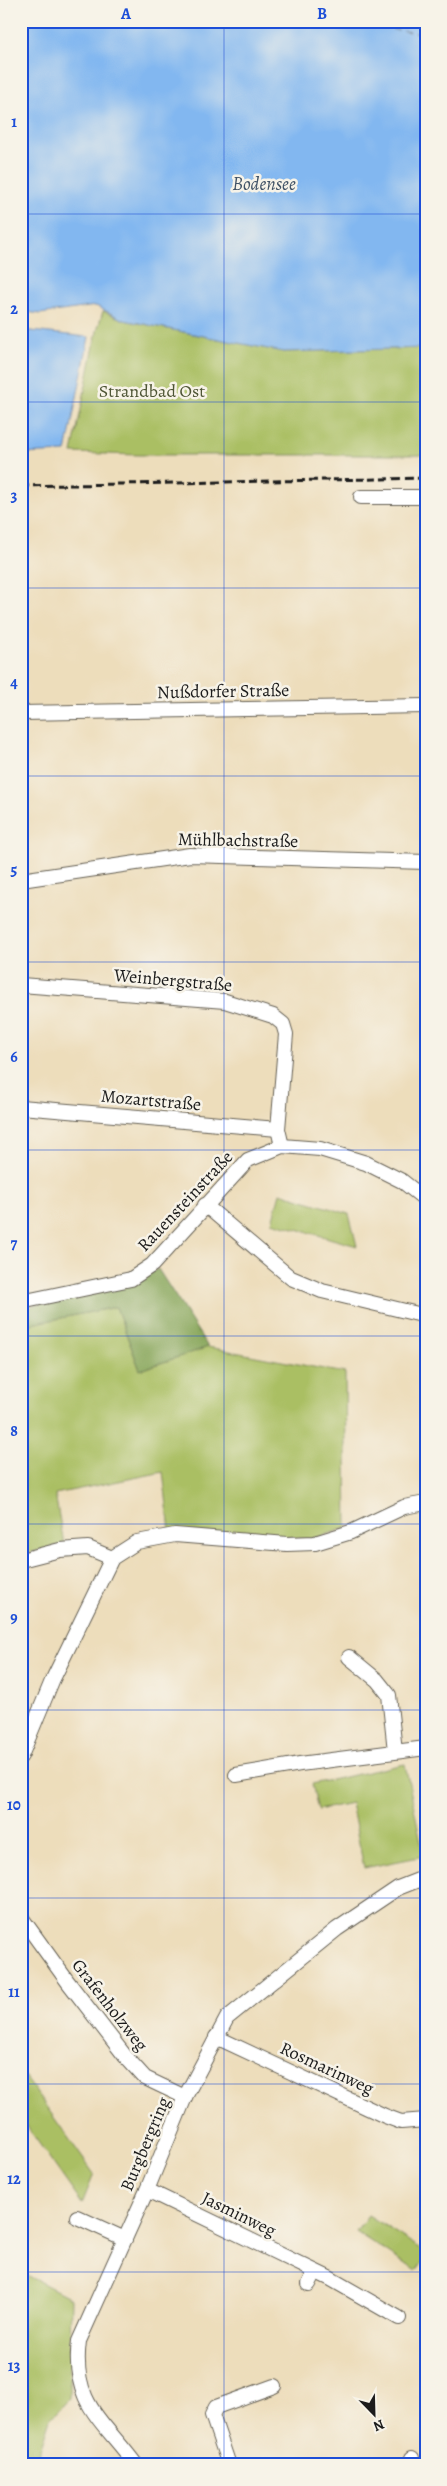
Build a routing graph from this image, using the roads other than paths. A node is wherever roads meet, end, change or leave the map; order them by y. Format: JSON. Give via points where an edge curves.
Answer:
{"nodes":[{"id":1,"x":361,"y":496,"type":"dead end"},
{"id":2,"x":426,"y":497,"type":"edge"},
{"id":3,"x":426,"y":706,"type":"edge"},
{"id":4,"x":21,"y":713,"type":"edge"},
{"id":5,"x":426,"y":862,"type":"edge"},
{"id":6,"x":21,"y":880,"type":"edge"},
{"id":7,"x":21,"y":985,"type":"edge"},
{"id":8,"x":21,"y":1107,"type":"edge"},
{"id":9,"x":278,"y":1129,"type":"junction"},
{"id":10,"x":282,"y":1146,"type":"junction"},
{"id":11,"x":426,"y":1200,"type":"edge"},
{"id":12,"x":206,"y":1205,"type":"junction"},
{"id":13,"x":21,"y":1302,"type":"edge"},
{"id":14,"x":426,"y":1316,"type":"edge"},
{"id":15,"x":426,"y":1503,"type":"edge"},
{"id":16,"x":112,"y":1558,"type":"junction"},
{"id":17,"x":21,"y":1560,"type":"edge"},
{"id":18,"x":349,"y":1657,"type":"dead end"},
{"id":19,"x":426,"y":1748,"type":"edge"},
{"id":20,"x":395,"y":1751,"type":"junction"},
{"id":21,"x":21,"y":1756,"type":"edge"},
{"id":22,"x":236,"y":1775,"type":"dead end"},
{"id":23,"x":426,"y":1877,"type":"edge"},
{"id":24,"x":21,"y":1917,"type":"edge"},
{"id":25,"x":216,"y":2036,"type":"junction"},
{"id":26,"x":185,"y":2097,"type":"junction"},
{"id":27,"x":426,"y":2120,"type":"edge"},
{"id":28,"x":147,"y":2190,"type":"junction"},
{"id":29,"x":77,"y":2217,"type":"dead end"},
{"id":30,"x":124,"y":2239,"type":"junction"},
{"id":31,"x":399,"y":2318,"type":"dead end"},
{"id":32,"x":274,"y":2386,"type":"dead end"},
{"id":33,"x":136,"y":2465,"type":"edge"},
{"id":34,"x":229,"y":2465,"type":"edge"}],
"edges":[{"from":1,"to":2,"type":"street"},
{"from":3,"to":4,"type":"street","name":"Nußdorfer Straße"},
{"from":5,"to":6,"type":"street","name":"Mühlbachstraße","via":[[190,855]]},
{"from":7,"to":9,"type":"street","name":"Weinbergstraße","via":[[225,1001],[273,1016],[284,1024],[286,1034]]},
{"from":8,"to":9,"type":"street","name":"Mozartstraße"},
{"from":9,"to":10,"type":"street","name":"Weinbergstraße"},
{"from":10,"to":11,"type":"street","name":"Rauensteinstraße","via":[[320,1149],[366,1163],[402,1181]]},
{"from":10,"to":12,"type":"street","name":"Rauensteinstraße","via":[[248,1160]]},
{"from":12,"to":13,"type":"street","name":"Rauensteinstraße","via":[[152,1265],[131,1279]]},
{"from":12,"to":14,"type":"street","via":[[291,1278],[322,1292]]},
{"from":15,"to":16,"type":"street","via":[[404,1507],[352,1532],[315,1543],[287,1544],[175,1535],[137,1542]]},
{"from":16,"to":17,"type":"street","via":[[88,1548],[60,1550]]},
{"from":16,"to":21,"type":"street","via":[[52,1681]]},
{"from":18,"to":20,"type":"street","via":[[377,1680],[389,1695]]},
{"from":19,"to":20,"type":"street"},
{"from":20,"to":22,"type":"street"},
{"from":23,"to":25,"type":"street","name":"Burgbergring","via":[[398,1888],[337,1929],[227,2018]]},
{"from":24,"to":26,"type":"street","name":"Grafenholzweg","via":[[125,2056],[146,2078]]},
{"from":25,"to":26,"type":"street","name":"Burgbergring"},
{"from":25,"to":27,"type":"street","name":"Rosmarinweg","via":[[385,2116],[401,2122]]},
{"from":26,"to":28,"type":"street","name":"Burgbergring"},
{"from":28,"to":30,"type":"street","name":"Burgbergring"},
{"from":28,"to":31,"type":"street","name":"Jasminweg","via":[[312,2278]]},
{"from":29,"to":30,"type":"street"},
{"from":30,"to":33,"type":"street","name":"Burgbergring","via":[[79,2341],[77,2358],[85,2400]]},
{"from":32,"to":34,"type":"street","via":[[216,2407],[212,2415]]}]}
